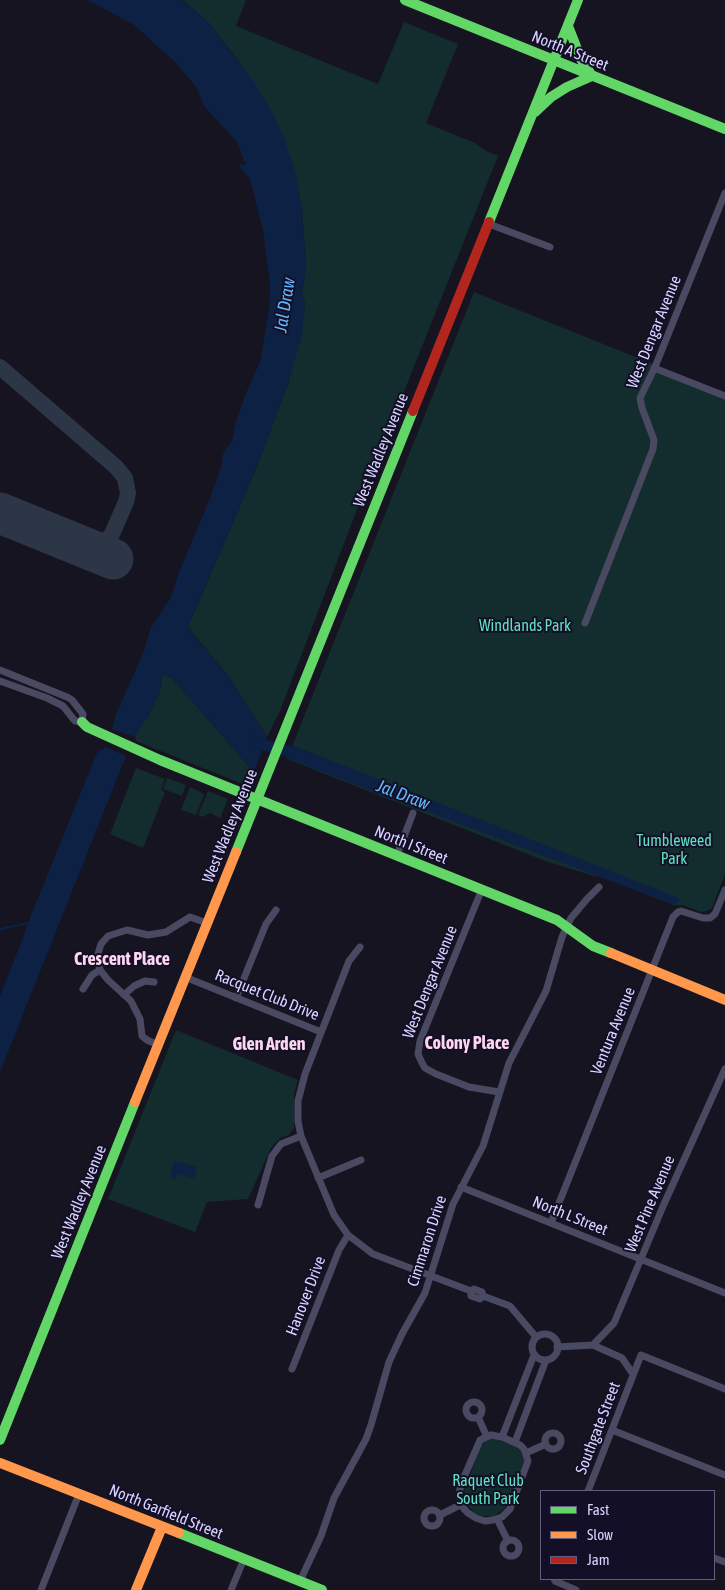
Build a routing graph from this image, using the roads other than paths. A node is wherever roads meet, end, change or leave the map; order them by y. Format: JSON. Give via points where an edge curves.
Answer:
{"nodes":[{"id":1,"x":405,"y":0,"type":"edge"},
{"id":2,"x":578,"y":0,"type":"edge"},
{"id":3,"x":568,"y":26,"type":"junction"},
{"id":4,"x":554,"y":61,"type":"junction"},
{"id":5,"x":592,"y":76,"type":"junction"},
{"id":6,"x":532,"y":115,"type":"junction"},
{"id":7,"x":725,"y":129,"type":"edge"},
{"id":8,"x":725,"y":193,"type":"edge"},
{"id":9,"x":489,"y":224,"type":"junction"},
{"id":10,"x":550,"y":247,"type":"dead end"},
{"id":11,"x":654,"y":368,"type":"junction"},
{"id":12,"x":725,"y":396,"type":"edge"},
{"id":13,"x":585,"y":623,"type":"dead end"},
{"id":14,"x":0,"y":670,"type":"edge"},
{"id":15,"x":0,"y":681,"type":"edge"},
{"id":16,"x":82,"y":722,"type":"junction"},
{"id":17,"x":256,"y":799,"type":"junction"},
{"id":18,"x":413,"y":813,"type":"dead end"},
{"id":19,"x":397,"y":855,"type":"junction"},
{"id":20,"x":599,"y":887,"type":"dead end"},
{"id":21,"x":482,"y":889,"type":"junction"},
{"id":22,"x":725,"y":890,"type":"edge"},
{"id":23,"x":276,"y":910,"type":"dead end"},
{"id":24,"x":207,"y":923,"type":"junction"},
{"id":25,"x":566,"y":927,"type":"junction"},
{"id":26,"x":360,"y":947,"type":"dead end"},
{"id":27,"x":100,"y":970,"type":"junction"},
{"id":28,"x":651,"y":970,"type":"junction"},
{"id":29,"x":185,"y":977,"type":"junction"},
{"id":30,"x":154,"y":982,"type":"dead end"},
{"id":31,"x":83,"y":989,"type":"dead end"},
{"id":32,"x":124,"y":995,"type":"junction"},
{"id":33,"x":236,"y":998,"type":"junction"},
{"id":34,"x":725,"y":1000,"type":"edge"},
{"id":35,"x":321,"y":1032,"type":"junction"},
{"id":36,"x":158,"y":1045,"type":"junction"},
{"id":37,"x":725,"y":1069,"type":"edge"},
{"id":38,"x":499,"y":1092,"type":"junction"},
{"id":39,"x":301,"y":1136,"type":"junction"},
{"id":40,"x":361,"y":1160,"type":"dead end"},
{"id":41,"x":318,"y":1178,"type":"junction"},
{"id":42,"x":461,"y":1188,"type":"junction"},
{"id":43,"x":258,"y":1204,"type":"dead end"},
{"id":44,"x":552,"y":1224,"type":"junction"},
{"id":45,"x":348,"y":1235,"type":"junction"},
{"id":46,"x":641,"y":1259,"type":"junction"},
{"id":47,"x":431,"y":1276,"type":"junction"},
{"id":48,"x":725,"y":1293,"type":"edge"},
{"id":49,"x":536,"y":1338,"type":"junction"},
{"id":50,"x":592,"y":1345,"type":"junction"},
{"id":51,"x":557,"y":1347,"type":"junction"},
{"id":52,"x":534,"y":1355,"type":"junction"},
{"id":53,"x":546,"y":1360,"type":"junction"},
{"id":54,"x":292,"y":1369,"type":"dead end"},
{"id":55,"x":633,"y":1374,"type":"junction"},
{"id":56,"x":725,"y":1389,"type":"edge"},
{"id":57,"x":478,"y":1417,"type":"dead end"},
{"id":58,"x":612,"y":1430,"type":"junction"},
{"id":59,"x":487,"y":1437,"type":"junction"},
{"id":60,"x":502,"y":1437,"type":"junction"},
{"id":61,"x":0,"y":1440,"type":"edge"},
{"id":62,"x":515,"y":1442,"type":"junction"},
{"id":63,"x":546,"y":1444,"type":"dead end"},
{"id":64,"x":526,"y":1453,"type":"junction"},
{"id":65,"x":0,"y":1463,"type":"edge"},
{"id":66,"x":725,"y":1475,"type":"edge"},
{"id":67,"x":588,"y":1490,"type":"edge"},
{"id":68,"x":79,"y":1494,"type":"junction"},
{"id":69,"x":462,"y":1504,"type":"junction"},
{"id":70,"x":440,"y":1515,"type":"dead end"},
{"id":71,"x":497,"y":1519,"type":"junction"},
{"id":72,"x":162,"y":1527,"type":"junction"},
{"id":73,"x":508,"y":1541,"type":"dead end"},
{"id":74,"x":244,"y":1559,"type":"junction"},
{"id":75,"x":555,"y":1580,"type":"edge"},
{"id":76,"x":300,"y":1582,"type":"junction"},
{"id":77,"x":41,"y":1590,"type":"edge"},
{"id":78,"x":136,"y":1590,"type":"edge"},
{"id":79,"x":231,"y":1590,"type":"edge"},
{"id":80,"x":322,"y":1590,"type":"edge"},
{"id":81,"x":576,"y":1590,"type":"edge"}],
"edges":[{"from":1,"to":4,"type":"main road","name":"North A Street"},
{"from":2,"to":3,"type":"main road","name":"West Wadley Avenue"},
{"from":3,"to":4,"type":"main road","name":"West Wadley Avenue"},
{"from":3,"to":5,"type":"main road","via":[[581,60]]},
{"from":4,"to":5,"type":"main road","name":"North A Street"},
{"from":4,"to":6,"type":"main road","name":"West Wadley Avenue"},
{"from":5,"to":6,"type":"main road","via":[[551,97]]},
{"from":5,"to":7,"type":"main road","name":"North A Street"},
{"from":6,"to":9,"type":"main road","name":"West Wadley Avenue"},
{"from":8,"to":11,"type":"street","name":"West Dengar Avenue"},
{"from":9,"to":10,"type":"street"},
{"from":9,"to":17,"type":"main road","name":"West Wadley Avenue"},
{"from":11,"to":12,"type":"street"},
{"from":11,"to":13,"type":"street","name":"West Dengar Avenue","via":[[640,398],[654,440],[653,450]]},
{"from":14,"to":16,"type":"street","via":[[67,696],[83,714]]},
{"from":15,"to":16,"type":"street","via":[[47,698],[63,706],[75,721]]},
{"from":16,"to":17,"type":"main road","name":"North I Street","via":[[160,760]]},
{"from":17,"to":19,"type":"main road","name":"North I Street"},
{"from":17,"to":24,"type":"main road","name":"West Wadley Avenue"},
{"from":18,"to":19,"type":"street"},
{"from":19,"to":21,"type":"main road","name":"North I Street"},
{"from":20,"to":25,"type":"street","name":"Cimmaron Drive","via":[[579,907]]},
{"from":21,"to":25,"type":"main road","name":"North I Street","via":[[550,917]]},
{"from":21,"to":38,"type":"street","name":"West Dengar Avenue","via":[[420,1041],[418,1054],[422,1064],[436,1074],[469,1087]]},
{"from":22,"to":28,"type":"street","name":"Ventura Avenue","via":[[715,914],[710,918],[685,912],[675,914]]},
{"from":23,"to":33,"type":"street","via":[[266,924]]},
{"from":24,"to":27,"type":"street","via":[[190,917],[166,932],[148,935],[127,930],[108,936],[100,944],[97,957]]},
{"from":24,"to":29,"type":"main road","name":"West Wadley Avenue"},
{"from":25,"to":28,"type":"main road","name":"North I Street","via":[[592,946]]},
{"from":25,"to":38,"type":"street","name":"Cimmaron Drive","via":[[546,991],[514,1052]]},
{"from":26,"to":35,"type":"street","via":[[349,960]]},
{"from":27,"to":31,"type":"street","via":[[92,975]]},
{"from":27,"to":32,"type":"street"},
{"from":28,"to":34,"type":"main road","name":"North I Street"},
{"from":28,"to":44,"type":"street","name":"Ventura Avenue"},
{"from":29,"to":33,"type":"street","name":"Racquet Club Drive"},
{"from":29,"to":36,"type":"main road","name":"West Wadley Avenue"},
{"from":30,"to":32,"type":"street","via":[[145,981]]},
{"from":32,"to":36,"type":"street","via":[[140,1019],[142,1036]]},
{"from":33,"to":35,"type":"street","name":"Racquet Club Drive"},
{"from":35,"to":39,"type":"street","name":"Racquet Club Drive","via":[[298,1101]]},
{"from":36,"to":61,"type":"main road","name":"West Wadley Avenue"},
{"from":37,"to":46,"type":"street","name":"West Pine Avenue"},
{"from":38,"to":42,"type":"street","name":"Cimmaron Drive","via":[[489,1132]]},
{"from":39,"to":41,"type":"street","name":"Racquet Club Drive"},
{"from":39,"to":43,"type":"street","via":[[281,1144],[272,1156]]},
{"from":40,"to":41,"type":"street"},
{"from":41,"to":45,"type":"street","name":"Racquet Club Drive","via":[[334,1215]]},
{"from":42,"to":44,"type":"street","name":"North L Street"},
{"from":42,"to":47,"type":"street","name":"Cimmaron Drive","via":[[452,1204]]},
{"from":44,"to":46,"type":"street","name":"North L Street"},
{"from":45,"to":47,"type":"street","name":"Racquet Club Drive","via":[[373,1254]]},
{"from":45,"to":54,"type":"street","name":"Hanover Drive","via":[[338,1250]]},
{"from":46,"to":48,"type":"street","name":"North L Street"},
{"from":46,"to":50,"type":"street","name":"West Pine Avenue","via":[[614,1323]]},
{"from":47,"to":49,"type":"street","name":"Racquet Club Drive","via":[[471,1292],[474,1289],[482,1292],[483,1296],[510,1306]]},
{"from":47,"to":76,"type":"street","name":"Cimmaron Drive","via":[[425,1294],[389,1362],[366,1439],[334,1498]]},
{"from":49,"to":51,"type":"street","via":[[544,1334],[551,1336]]},
{"from":49,"to":52,"type":"street","via":[[532,1348]]},
{"from":50,"to":51,"type":"street"},
{"from":50,"to":55,"type":"street","via":[[622,1358]]},
{"from":51,"to":53,"type":"street","via":[[556,1354]]},
{"from":52,"to":53,"type":"street"},
{"from":52,"to":60,"type":"street"},
{"from":53,"to":62,"type":"street"},
{"from":55,"to":56,"type":"street","via":[[641,1355]]},
{"from":55,"to":58,"type":"street","name":"Southgate Street"},
{"from":57,"to":59,"type":"street"},
{"from":58,"to":66,"type":"street"},
{"from":58,"to":67,"type":"street","name":"Southgate Street"},
{"from":59,"to":60,"type":"street"},
{"from":59,"to":69,"type":"street","via":[[480,1440],[462,1484],[459,1495]]},
{"from":60,"to":62,"type":"street"},
{"from":62,"to":64,"type":"street"},
{"from":63,"to":64,"type":"street"},
{"from":64,"to":71,"type":"street","via":[[528,1466],[512,1504]]},
{"from":65,"to":68,"type":"main road","name":"North Garfield Street"},
{"from":68,"to":72,"type":"main road","name":"North Garfield Street"},
{"from":68,"to":77,"type":"street"},
{"from":69,"to":70,"type":"street"},
{"from":69,"to":71,"type":"street","via":[[468,1514],[476,1518],[485,1521]]},
{"from":71,"to":73,"type":"street"},
{"from":72,"to":74,"type":"main road","name":"North Garfield Street"},
{"from":72,"to":78,"type":"main road"},
{"from":74,"to":76,"type":"main road","name":"North Garfield Street"},
{"from":74,"to":79,"type":"street"},
{"from":75,"to":81,"type":"street"},
{"from":76,"to":80,"type":"main road","name":"North Garfield Street"}]}
